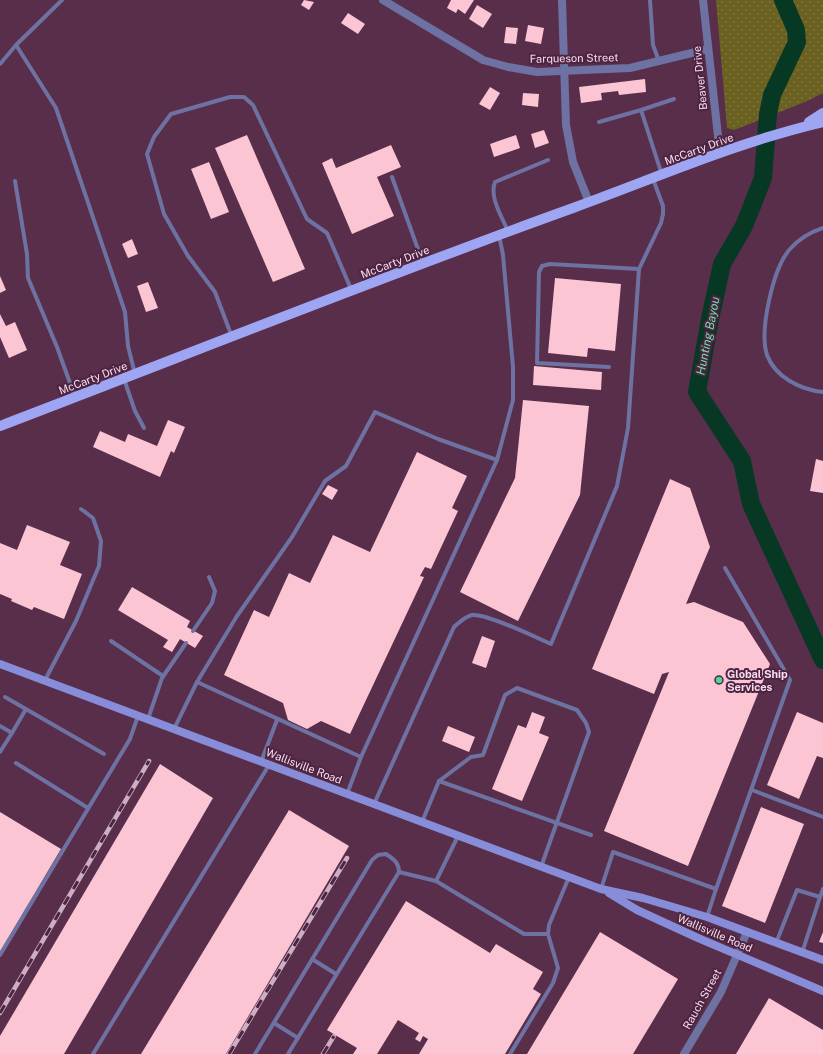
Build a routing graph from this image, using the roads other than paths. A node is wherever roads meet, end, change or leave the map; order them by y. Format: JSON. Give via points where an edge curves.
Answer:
{"nodes":[{"id":1,"x":62,"y":0,"type":"edge"},
{"id":2,"x":383,"y":0,"type":"edge"},
{"id":3,"x":562,"y":0,"type":"edge"},
{"id":4,"x":650,"y":0,"type":"edge"},
{"id":5,"x":703,"y":0,"type":"edge"},
{"id":6,"x":16,"y":45,"type":"junction"},
{"id":7,"x":708,"y":49,"type":"junction"},
{"id":8,"x":659,"y":62,"type":"junction"},
{"id":9,"x":0,"y":64,"type":"edge"},
{"id":10,"x":563,"y":71,"type":"junction"},
{"id":11,"x":674,"y":99,"type":"dead end"},
{"id":12,"x":641,"y":110,"type":"junction"},
{"id":13,"x":823,"y":113,"type":"edge"},
{"id":14,"x":599,"y":122,"type":"dead end"},
{"id":15,"x":823,"y":122,"type":"edge"},
{"id":16,"x":802,"y":127,"type":"junction"},
{"id":17,"x":720,"y":154,"type":"junction"},
{"id":18,"x":548,"y":160,"type":"dead end"},
{"id":19,"x":392,"y":177,"type":"dead end"},
{"id":20,"x":657,"y":177,"type":"junction"},
{"id":21,"x":15,"y":181,"type":"dead end"},
{"id":22,"x":589,"y":202,"type":"junction"},
{"id":23,"x":823,"y":228,"type":"edge"},
{"id":24,"x":503,"y":233,"type":"junction"},
{"id":25,"x":423,"y":264,"type":"junction"},
{"id":26,"x":638,"y":269,"type":"junction"},
{"id":27,"x":352,"y":291,"type":"junction"},
{"id":28,"x":232,"y":337,"type":"junction"},
{"id":29,"x":609,"y":368,"type":"dead end"},
{"id":30,"x":136,"y":374,"type":"junction"},
{"id":31,"x":124,"y":379,"type":"junction"},
{"id":32,"x":823,"y":392,"type":"edge"},
{"id":33,"x":75,"y":397,"type":"junction"},
{"id":34,"x":0,"y":426,"type":"edge"},
{"id":35,"x":144,"y":428,"type":"dead end"},
{"id":36,"x":497,"y":460,"type":"junction"},
{"id":37,"x":81,"y":508,"type":"dead end"},
{"id":38,"x":725,"y":568,"type":"dead end"},
{"id":39,"x":209,"y":577,"type":"dead end"},
{"id":40,"x":194,"y":631,"type":"dead end"},
{"id":41,"x":111,"y":641,"type":"dead end"},
{"id":42,"x":186,"y":643,"type":"dead end"},
{"id":43,"x":0,"y":664,"type":"edge"},
{"id":44,"x":163,"y":676,"type":"junction"},
{"id":45,"x":44,"y":680,"type":"junction"},
{"id":46,"x":197,"y":682,"type":"junction"},
{"id":47,"x":5,"y":697,"type":"dead end"},
{"id":48,"x":26,"y":709,"type":"junction"},
{"id":49,"x":139,"y":716,"type":"junction"},
{"id":50,"x":148,"y":719,"type":"junction"},
{"id":51,"x":277,"y":720,"type":"junction"},
{"id":52,"x":0,"y":726,"type":"edge"},
{"id":53,"x":174,"y":729,"type":"junction"},
{"id":54,"x":12,"y":733,"type":"junction"},
{"id":55,"x":0,"y":752,"type":"edge"},
{"id":56,"x":104,"y":754,"type":"dead end"},
{"id":57,"x":361,"y":757,"type":"junction"},
{"id":58,"x":261,"y":762,"type":"junction"},
{"id":59,"x":16,"y":763,"type":"dead end"},
{"id":60,"x":269,"y":765,"type":"junction"},
{"id":61,"x":439,"y":780,"type":"junction"},
{"id":62,"x":752,"y":790,"type":"junction"},
{"id":63,"x":347,"y":794,"type":"junction"},
{"id":64,"x":374,"y":804,"type":"junction"},
{"id":65,"x":88,"y":808,"type":"junction"},
{"id":66,"x":823,"y":817,"type":"edge"},
{"id":67,"x":422,"y":822,"type":"junction"},
{"id":68,"x":557,"y":823,"type":"junction"},
{"id":69,"x":458,"y":835,"type":"junction"},
{"id":70,"x":591,"y":835,"type":"dead end"},
{"id":71,"x":541,"y":867,"type":"junction"},
{"id":72,"x":398,"y":872,"type":"junction"},
{"id":73,"x":569,"y":877,"type":"junction"},
{"id":74,"x":436,"y":881,"type":"junction"},
{"id":75,"x":601,"y":889,"type":"junction"},
{"id":76,"x":716,"y":889,"type":"junction"},
{"id":77,"x":823,"y":889,"type":"edge"},
{"id":78,"x":820,"y":897,"type":"junction"},
{"id":79,"x":707,"y":917,"type":"junction"},
{"id":80,"x":747,"y":932,"type":"junction"},
{"id":81,"x":548,"y":934,"type":"junction"},
{"id":82,"x":776,"y":943,"type":"junction"},
{"id":83,"x":802,"y":953,"type":"junction"},
{"id":84,"x":737,"y":954,"type":"junction"},
{"id":85,"x":0,"y":955,"type":"edge"},
{"id":86,"x":312,"y":959,"type":"junction"},
{"id":87,"x":823,"y":960,"type":"edge"},
{"id":88,"x":336,"y":974,"type":"junction"},
{"id":89,"x":823,"y":991,"type":"edge"},
{"id":90,"x":274,"y":1023,"type":"junction"},
{"id":91,"x":298,"y":1038,"type":"junction"},
{"id":92,"x":94,"y":1054,"type":"edge"},
{"id":93,"x":255,"y":1054,"type":"edge"},
{"id":94,"x":288,"y":1054,"type":"edge"},
{"id":95,"x":510,"y":1054,"type":"edge"},
{"id":96,"x":684,"y":1054,"type":"edge"}],
"edges":[{"from":1,"to":6,"type":"lane"},
{"from":2,"to":10,"type":"street","name":"Farqueson Street","via":[[483,60],[508,68],[537,72]]},
{"from":3,"to":10,"type":"street"},
{"from":4,"to":8,"type":"lane","via":[[653,45]]},
{"from":5,"to":7,"type":"street","name":"Beaver Drive"},
{"from":6,"to":9,"type":"lane"},
{"from":6,"to":30,"type":"lane","via":[[56,108],[125,312],[128,346]]},
{"from":7,"to":8,"type":"street","name":"Farqueson Street"},
{"from":7,"to":17,"type":"street","name":"Beaver Drive"},
{"from":8,"to":10,"type":"street","name":"Farqueson Street","via":[[623,68]]},
{"from":10,"to":22,"type":"street","via":[[566,125],[574,162]]},
{"from":11,"to":12,"type":"lane"},
{"from":12,"to":14,"type":"lane"},
{"from":12,"to":20,"type":"lane"},
{"from":13,"to":16,"type":"main road","name":"McCarty Drive"},
{"from":15,"to":16,"type":"main road","name":"McCarty Drive"},
{"from":16,"to":17,"type":"main road","name":"McCarty Drive"},
{"from":17,"to":20,"type":"main road","name":"McCarty Drive"},
{"from":18,"to":24,"type":"lane","via":[[495,182],[492,188]]},
{"from":19,"to":25,"type":"lane"},
{"from":20,"to":22,"type":"main road","name":"McCarty Drive"},
{"from":20,"to":26,"type":"lane","via":[[663,214]]},
{"from":21,"to":33,"type":"lane","via":[[28,278]]},
{"from":22,"to":24,"type":"main road","name":"McCarty Drive"},
{"from":23,"to":32,"type":"lane","via":[[810,232],[789,250],[777,273],[763,337],[767,355],[789,382]]},
{"from":24,"to":25,"type":"main road","name":"McCarty Drive"},
{"from":24,"to":36,"type":"lane","via":[[513,400]]},
{"from":25,"to":27,"type":"main road","name":"McCarty Drive"},
{"from":26,"to":29,"type":"lane","via":[[550,264],[542,266],[539,272],[537,363]]},
{"from":26,"to":64,"type":"lane","via":[[628,428],[617,486],[551,644],[485,617],[464,617],[454,627]]},
{"from":27,"to":28,"type":"main road","name":"McCarty Drive"},
{"from":27,"to":28,"type":"lane","via":[[327,233],[307,219],[253,105],[244,97],[230,97],[171,114],[154,137],[147,154],[167,220],[188,256],[215,292]]},
{"from":28,"to":30,"type":"main road","name":"McCarty Drive"},
{"from":30,"to":31,"type":"main road","name":"McCarty Drive"},
{"from":31,"to":33,"type":"main road","name":"McCarty Drive"},
{"from":31,"to":35,"type":"lane"},
{"from":33,"to":34,"type":"main road","name":"McCarty Drive"},
{"from":36,"to":46,"type":"lane","via":[[375,412],[346,466],[325,480],[292,537],[237,616]]},
{"from":36,"to":57,"type":"lane"},
{"from":37,"to":45,"type":"lane","via":[[93,518],[101,541],[99,566],[76,621]]},
{"from":38,"to":62,"type":"lane","via":[[790,680]]},
{"from":39,"to":40,"type":"lane","via":[[215,591],[212,603]]},
{"from":41,"to":44,"type":"lane"},
{"from":42,"to":44,"type":"lane"},
{"from":43,"to":45,"type":"main road","name":"Wallisville Road"},
{"from":44,"to":50,"type":"lane"},
{"from":45,"to":49,"type":"main road","name":"Wallisville Road"},
{"from":46,"to":51,"type":"lane"},
{"from":46,"to":53,"type":"lane"},
{"from":47,"to":48,"type":"lane"},
{"from":48,"to":54,"type":"lane"},
{"from":48,"to":56,"type":"lane"},
{"from":49,"to":50,"type":"main road","name":"Wallisville Road"},
{"from":49,"to":65,"type":"lane","via":[[130,739]]},
{"from":50,"to":53,"type":"main road","name":"Wallisville Road"},
{"from":51,"to":57,"type":"lane"},
{"from":51,"to":58,"type":"lane"},
{"from":52,"to":54,"type":"lane"},
{"from":53,"to":58,"type":"main road","name":"Wallisville Road"},
{"from":54,"to":55,"type":"lane"},
{"from":57,"to":63,"type":"lane"},
{"from":58,"to":60,"type":"main road","name":"Wallisville Road"},
{"from":59,"to":65,"type":"lane"},
{"from":60,"to":63,"type":"main road","name":"Wallisville Road"},
{"from":60,"to":92,"type":"lane"},
{"from":61,"to":67,"type":"lane"},
{"from":61,"to":68,"type":"lane"},
{"from":61,"to":68,"type":"lane","via":[[471,757],[483,755],[505,695],[517,688],[570,707],[577,710],[589,732]]},
{"from":62,"to":66,"type":"lane"},
{"from":62,"to":76,"type":"lane"},
{"from":63,"to":64,"type":"main road","name":"Wallisville Road"},
{"from":64,"to":67,"type":"main road","name":"Wallisville Road"},
{"from":65,"to":85,"type":"lane"},
{"from":67,"to":69,"type":"main road","name":"Wallisville Road"},
{"from":68,"to":70,"type":"lane"},
{"from":68,"to":71,"type":"lane"},
{"from":69,"to":71,"type":"main road","name":"Wallisville Road"},
{"from":69,"to":74,"type":"lane"},
{"from":71,"to":73,"type":"main road","name":"Wallisville Road"},
{"from":72,"to":74,"type":"lane"},
{"from":72,"to":86,"type":"lane","via":[[399,866],[386,854],[378,855],[372,860]]},
{"from":72,"to":88,"type":"lane"},
{"from":73,"to":75,"type":"main road","name":"Wallisville Road"},
{"from":73,"to":81,"type":"lane","via":[[549,925]]},
{"from":74,"to":81,"type":"lane","via":[[524,934]]},
{"from":75,"to":76,"type":"lane","via":[[613,852]]},
{"from":75,"to":79,"type":"main road","name":"Wallisville Road"},
{"from":75,"to":84,"type":"main road","name":"Wallisville Road","via":[[636,910]]},
{"from":76,"to":79,"type":"lane"},
{"from":77,"to":78,"type":"lane"},
{"from":78,"to":82,"type":"lane","via":[[797,890]]},
{"from":78,"to":83,"type":"lane"},
{"from":79,"to":80,"type":"main road","name":"Wallisville Road"},
{"from":80,"to":82,"type":"main road","name":"Wallisville Road"},
{"from":80,"to":84,"type":"street","name":"Rauch Street"},
{"from":81,"to":95,"type":"lane","via":[[558,968],[553,983]]},
{"from":82,"to":83,"type":"main road","name":"Wallisville Road"},
{"from":83,"to":87,"type":"main road","name":"Wallisville Road"},
{"from":84,"to":89,"type":"main road","name":"Wallisville Road"},
{"from":84,"to":96,"type":"street","name":"Rauch Street","via":[[721,992]]},
{"from":86,"to":88,"type":"lane"},
{"from":86,"to":90,"type":"lane"},
{"from":88,"to":91,"type":"lane"},
{"from":90,"to":91,"type":"lane"},
{"from":90,"to":93,"type":"lane"},
{"from":91,"to":94,"type":"lane"}]}
